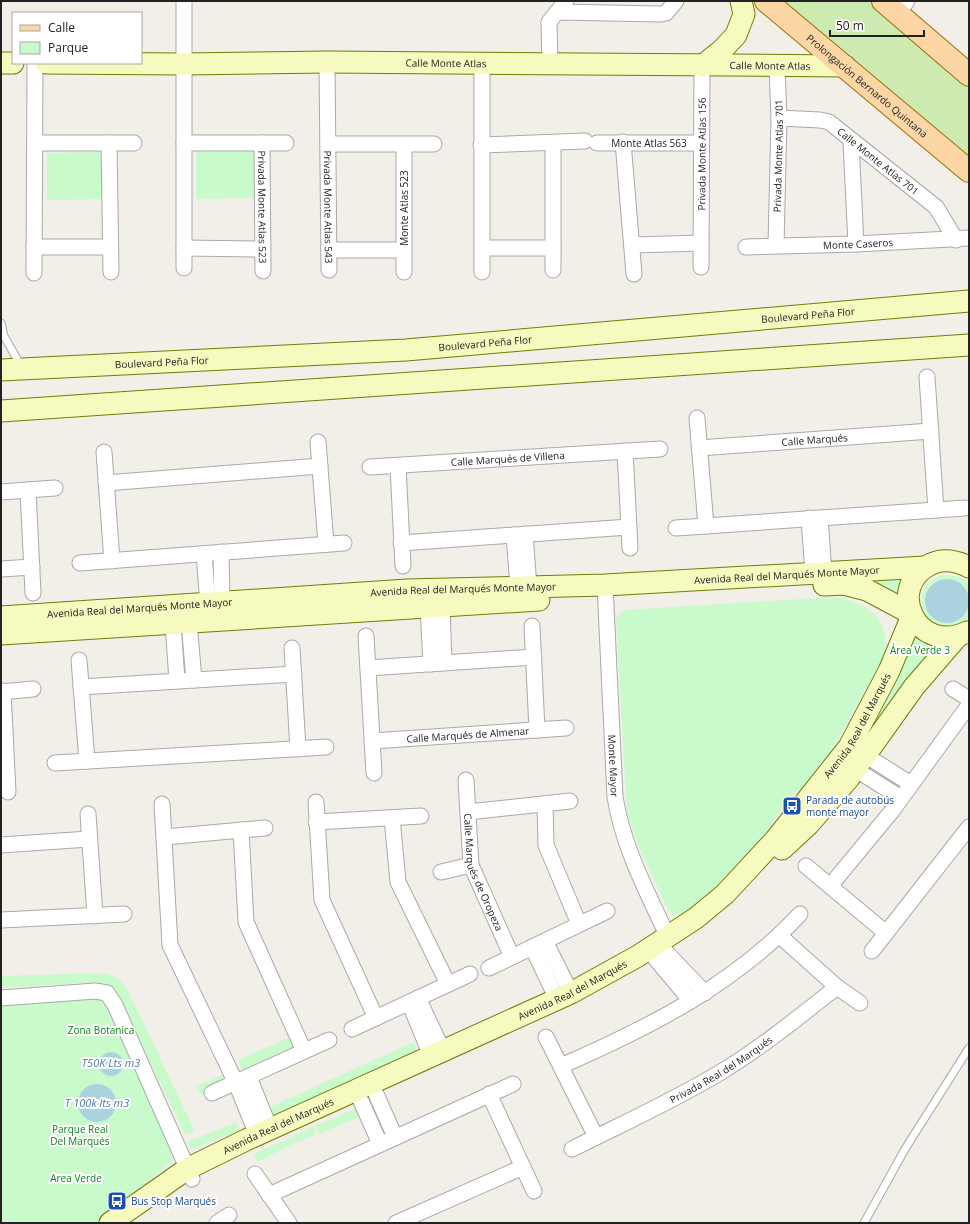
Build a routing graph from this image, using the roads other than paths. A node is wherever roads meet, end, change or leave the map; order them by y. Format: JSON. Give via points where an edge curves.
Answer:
{"nodes":[{"id":1,"x":184,"y":1,"type":"edge"},
{"id":2,"x":676,"y":1,"type":"edge"},
{"id":3,"x":741,"y":1,"type":"edge"},
{"id":4,"x":766,"y":1,"type":"edge"},
{"id":5,"x":896,"y":5,"type":"edge"},
{"id":6,"x":561,"y":6,"type":"edge"},
{"id":7,"x":328,"y":62,"type":"junction"},
{"id":8,"x":1,"y":63,"type":"edge"},
{"id":9,"x":12,"y":63,"type":"edge"},
{"id":10,"x":482,"y":63,"type":"junction"},
{"id":11,"x":35,"y":64,"type":"edge"},
{"id":12,"x":142,"y":64,"type":"edge"},
{"id":13,"x":184,"y":64,"type":"junction"},
{"id":14,"x":550,"y":65,"type":"junction"},
{"id":15,"x":702,"y":66,"type":"junction"},
{"id":16,"x":845,"y":66,"type":"junction"},
{"id":17,"x":778,"y":67,"type":"junction"},
{"id":18,"x":969,"y":75,"type":"edge"},
{"id":19,"x":779,"y":118,"type":"junction"},
{"id":20,"x":623,"y":142,"type":"junction"},
{"id":21,"x":851,"y":142,"type":"junction"},
{"id":22,"x":34,"y":143,"type":"junction"},
{"id":23,"x":108,"y":143,"type":"junction"},
{"id":24,"x":134,"y":143,"type":"dead end"},
{"id":25,"x":184,"y":143,"type":"junction"},
{"id":26,"x":262,"y":143,"type":"junction"},
{"id":27,"x":286,"y":143,"type":"dead end"},
{"id":28,"x":553,"y":143,"type":"junction"},
{"id":29,"x":701,"y":143,"type":"junction"},
{"id":30,"x":328,"y":144,"type":"junction"},
{"id":31,"x":404,"y":144,"type":"junction"},
{"id":32,"x":434,"y":144,"type":"dead end"},
{"id":33,"x":481,"y":145,"type":"junction"},
{"id":34,"x":968,"y":169,"type":"edge"},
{"id":35,"x":962,"y":239,"type":"edge"},
{"id":36,"x":701,"y":242,"type":"junction"},
{"id":37,"x":856,"y":244,"type":"junction"},
{"id":38,"x":633,"y":245,"type":"junction"},
{"id":39,"x":776,"y":245,"type":"junction"},
{"id":40,"x":34,"y":247,"type":"junction"},
{"id":41,"x":110,"y":247,"type":"junction"},
{"id":42,"x":746,"y":247,"type":"dead end"},
{"id":43,"x":184,"y":248,"type":"junction"},
{"id":44,"x":482,"y":248,"type":"junction"},
{"id":45,"x":553,"y":248,"type":"junction"},
{"id":46,"x":263,"y":249,"type":"junction"},
{"id":47,"x":329,"y":250,"type":"junction"},
{"id":48,"x":404,"y":250,"type":"junction"},
{"id":49,"x":701,"y":267,"type":"dead end"},
{"id":50,"x":184,"y":268,"type":"dead end"},
{"id":51,"x":329,"y":270,"type":"dead end"},
{"id":52,"x":553,"y":270,"type":"dead end"},
{"id":53,"x":263,"y":271,"type":"dead end"},
{"id":54,"x":111,"y":272,"type":"dead end"},
{"id":55,"x":404,"y":272,"type":"dead end"},
{"id":56,"x":482,"y":272,"type":"dead end"},
{"id":57,"x":34,"y":273,"type":"dead end"},
{"id":58,"x":634,"y":274,"type":"dead end"},
{"id":59,"x":969,"y":301,"type":"edge"},
{"id":60,"x":1,"y":323,"type":"edge"},
{"id":61,"x":969,"y":345,"type":"edge"},
{"id":62,"x":406,"y":350,"type":"junction"},
{"id":63,"x":23,"y":369,"type":"junction"},
{"id":64,"x":1,"y":370,"type":"edge"},
{"id":65,"x":927,"y":377,"type":"dead end"},
{"id":66,"x":407,"y":383,"type":"junction"},
{"id":67,"x":1,"y":411,"type":"edge"},
{"id":68,"x":697,"y":418,"type":"dead end"},
{"id":69,"x":931,"y":431,"type":"junction"},
{"id":70,"x":318,"y":442,"type":"dead end"},
{"id":71,"x":660,"y":448,"type":"dead end"},
{"id":72,"x":699,"y":448,"type":"junction"},
{"id":73,"x":625,"y":450,"type":"junction"},
{"id":74,"x":104,"y":452,"type":"dead end"},
{"id":75,"x":320,"y":466,"type":"junction"},
{"id":76,"x":398,"y":466,"type":"junction"},
{"id":77,"x":370,"y":467,"type":"dead end"},
{"id":78,"x":106,"y":483,"type":"junction"},
{"id":79,"x":55,"y":488,"type":"dead end"},
{"id":80,"x":28,"y":490,"type":"junction"},
{"id":81,"x":1,"y":492,"type":"edge"},
{"id":82,"x":964,"y":508,"type":"dead end"},
{"id":83,"x":936,"y":510,"type":"junction"},
{"id":84,"x":815,"y":518,"type":"junction"},
{"id":85,"x":706,"y":526,"type":"junction"},
{"id":86,"x":629,"y":527,"type":"junction"},
{"id":87,"x":676,"y":528,"type":"dead end"},
{"id":88,"x":519,"y":535,"type":"junction"},
{"id":89,"x":344,"y":543,"type":"dead end"},
{"id":90,"x":401,"y":543,"type":"junction"},
{"id":91,"x":326,"y":544,"type":"junction"},
{"id":92,"x":630,"y":548,"type":"dead end"},
{"id":93,"x":221,"y":552,"type":"junction"},
{"id":94,"x":204,"y":554,"type":"junction"},
{"id":95,"x":112,"y":561,"type":"junction"},
{"id":96,"x":80,"y":563,"type":"dead end"},
{"id":97,"x":966,"y":564,"type":"edge"},
{"id":98,"x":403,"y":566,"type":"dead end"},
{"id":99,"x":32,"y":567,"type":"junction"},
{"id":100,"x":925,"y":567,"type":"junction"},
{"id":101,"x":1,"y":569,"type":"edge"},
{"id":102,"x":818,"y":573,"type":"junction"},
{"id":103,"x":524,"y":587,"type":"junction"},
{"id":104,"x":605,"y":590,"type":"junction"},
{"id":105,"x":33,"y":593,"type":"dead end"},
{"id":106,"x":215,"y":604,"type":"junction"},
{"id":107,"x":434,"y":606,"type":"junction"},
{"id":108,"x":912,"y":615,"type":"junction"},
{"id":109,"x":1,"y":617,"type":"edge"},
{"id":110,"x":55,"y":622,"type":"junction"},
{"id":111,"x":181,"y":622,"type":"junction"},
{"id":112,"x":532,"y":626,"type":"dead end"},
{"id":113,"x":1,"y":634,"type":"edge"},
{"id":114,"x":964,"y":634,"type":"edge"},
{"id":115,"x":366,"y":636,"type":"dead end"},
{"id":116,"x":292,"y":648,"type":"dead end"},
{"id":117,"x":534,"y":657,"type":"junction"},
{"id":118,"x":79,"y":660,"type":"dead end"},
{"id":119,"x":437,"y":663,"type":"junction"},
{"id":120,"x":368,"y":668,"type":"junction"},
{"id":121,"x":294,"y":674,"type":"junction"},
{"id":122,"x":194,"y":680,"type":"junction"},
{"id":123,"x":177,"y":681,"type":"junction"},
{"id":124,"x":81,"y":687,"type":"junction"},
{"id":125,"x":33,"y":689,"type":"dead end"},
{"id":126,"x":953,"y":689,"type":"dead end"},
{"id":127,"x":2,"y":692,"type":"edge"},
{"id":128,"x":969,"y":699,"type":"edge"},
{"id":129,"x":969,"y":705,"type":"edge"},
{"id":130,"x":566,"y":728,"type":"dead end"},
{"id":131,"x":537,"y":730,"type":"junction"},
{"id":132,"x":372,"y":741,"type":"junction"},
{"id":133,"x":326,"y":747,"type":"dead end"},
{"id":134,"x":298,"y":749,"type":"junction"},
{"id":135,"x":87,"y":761,"type":"junction"},
{"id":136,"x":860,"y":762,"type":"junction"},
{"id":137,"x":55,"y":763,"type":"dead end"},
{"id":138,"x":4,"y":766,"type":"edge"},
{"id":139,"x":374,"y":773,"type":"dead end"},
{"id":140,"x":466,"y":780,"type":"dead end"},
{"id":141,"x":911,"y":784,"type":"junction"},
{"id":142,"x":8,"y":792,"type":"dead end"},
{"id":143,"x":901,"y":798,"type":"junction"},
{"id":144,"x":570,"y":801,"type":"dead end"},
{"id":145,"x":316,"y":802,"type":"dead end"},
{"id":146,"x":162,"y":804,"type":"dead end"},
{"id":147,"x":544,"y":804,"type":"junction"},
{"id":148,"x":468,"y":812,"type":"junction"},
{"id":149,"x":88,"y":814,"type":"dead end"},
{"id":150,"x":421,"y":816,"type":"dead end"},
{"id":151,"x":392,"y":818,"type":"junction"},
{"id":152,"x":316,"y":822,"type":"junction"},
{"id":153,"x":969,"y":827,"type":"edge"},
{"id":154,"x":266,"y":828,"type":"dead end"},
{"id":155,"x":241,"y":830,"type":"junction"},
{"id":156,"x":165,"y":837,"type":"junction"},
{"id":157,"x":89,"y":839,"type":"junction"},
{"id":158,"x":1,"y":844,"type":"edge"},
{"id":159,"x":471,"y":864,"type":"junction"},
{"id":160,"x":806,"y":866,"type":"dead end"},
{"id":161,"x":441,"y":872,"type":"dead end"},
{"id":162,"x":830,"y":886,"type":"junction"},
{"id":163,"x":607,"y":911,"type":"dead end"},
{"id":164,"x":124,"y":914,"type":"dead end"},
{"id":165,"x":800,"y":914,"type":"dead end"},
{"id":166,"x":95,"y":916,"type":"junction"},
{"id":167,"x":1,"y":920,"type":"edge"},
{"id":168,"x":579,"y":924,"type":"junction"},
{"id":169,"x":886,"y":932,"type":"junction"},
{"id":170,"x":780,"y":936,"type":"junction"},
{"id":171,"x":538,"y":944,"type":"junction"},
{"id":172,"x":662,"y":948,"type":"junction"},
{"id":173,"x":872,"y":951,"type":"dead end"},
{"id":174,"x":512,"y":957,"type":"junction"},
{"id":175,"x":489,"y":968,"type":"dead end"},
{"id":176,"x":470,"y":974,"type":"dead end"},
{"id":177,"x":448,"y":984,"type":"junction"},
{"id":178,"x":837,"y":987,"type":"junction"},
{"id":179,"x":705,"y":993,"type":"junction"},
{"id":180,"x":564,"y":996,"type":"junction"},
{"id":181,"x":1,"y":998,"type":"edge"},
{"id":182,"x":413,"y":1000,"type":"junction"},
{"id":183,"x":691,"y":1001,"type":"junction"},
{"id":184,"x":860,"y":1003,"type":"dead end"},
{"id":185,"x":376,"y":1018,"type":"junction"},
{"id":186,"x":352,"y":1029,"type":"dead end"},
{"id":187,"x":546,"y":1037,"type":"dead end"},
{"id":188,"x":329,"y":1040,"type":"dead end"},
{"id":189,"x":969,"y":1048,"type":"edge"},
{"id":190,"x":304,"y":1051,"type":"junction"},
{"id":191,"x":437,"y":1054,"type":"junction"},
{"id":192,"x":561,"y":1066,"type":"junction"},
{"id":193,"x":242,"y":1080,"type":"junction"},
{"id":194,"x":513,"y":1084,"type":"dead end"},
{"id":195,"x":212,"y":1094,"type":"dead end"},
{"id":196,"x":490,"y":1094,"type":"junction"},
{"id":197,"x":369,"y":1098,"type":"junction"},
{"id":198,"x":263,"y":1132,"type":"junction"},
{"id":199,"x":395,"y":1137,"type":"junction"},
{"id":200,"x":596,"y":1137,"type":"junction"},
{"id":201,"x":380,"y":1144,"type":"junction"},
{"id":202,"x":572,"y":1149,"type":"dead end"},
{"id":203,"x":523,"y":1167,"type":"junction"},
{"id":204,"x":189,"y":1174,"type":"junction"},
{"id":205,"x":255,"y":1174,"type":"dead end"},
{"id":206,"x":534,"y":1191,"type":"dead end"},
{"id":207,"x":269,"y":1195,"type":"junction"},
{"id":208,"x":110,"y":1223,"type":"edge"},
{"id":209,"x":133,"y":1223,"type":"edge"},
{"id":210,"x":289,"y":1223,"type":"edge"},
{"id":211,"x":396,"y":1223,"type":"edge"},
{"id":212,"x":864,"y":1223,"type":"edge"}],
"edges":[{"from":1,"to":13,"type":"street"},
{"from":2,"to":6,"type":"street","via":[[666,13],[661,14]]},
{"from":3,"to":15,"type":"street","via":[[744,14],[736,35]]},
{"from":4,"to":16,"type":"main road","name":"Prolongación Bernardo Quintana"},
{"from":5,"to":18,"type":"main road"},
{"from":6,"to":14,"type":"street","via":[[549,22]]},
{"from":7,"to":10,"type":"street","name":"Calle Monte Atlas"},
{"from":7,"to":13,"type":"street","name":"Calle Monte Atlas"},
{"from":7,"to":30,"type":"street","name":"Privada Monte Atlas 543"},
{"from":8,"to":9,"type":"street"},
{"from":10,"to":14,"type":"street","name":"Calle Monte Atlas"},
{"from":10,"to":33,"type":"street"},
{"from":11,"to":22,"type":"street"},
{"from":12,"to":13,"type":"street","name":"Calle Monte Atlas"},
{"from":13,"to":25,"type":"street"},
{"from":14,"to":15,"type":"street","name":"Calle Monte Atlas"},
{"from":15,"to":17,"type":"street","name":"Calle Monte Atlas"},
{"from":15,"to":29,"type":"street","name":"Privada Monte Atlas 156"},
{"from":16,"to":17,"type":"street","name":"Calle Monte Atlas"},
{"from":16,"to":34,"type":"main road","name":"Prolongación Bernardo Quintana"},
{"from":17,"to":19,"type":"street","name":"Privada Monte Atlas 701"},
{"from":19,"to":21,"type":"street","name":"Calle Monte Atlas 701","via":[[829,122]]},
{"from":19,"to":39,"type":"street","name":"Privada Monte Atlas 701"},
{"from":20,"to":28,"type":"street","name":"Monte Atlas 563"},
{"from":20,"to":29,"type":"street","name":"Monte Atlas 563"},
{"from":20,"to":38,"type":"street"},
{"from":21,"to":35,"type":"street","name":"Calle Monte Atlas 701","via":[[936,206]]},
{"from":21,"to":37,"type":"street"},
{"from":22,"to":23,"type":"street"},
{"from":22,"to":40,"type":"street"},
{"from":23,"to":24,"type":"street"},
{"from":23,"to":41,"type":"street"},
{"from":25,"to":26,"type":"street","name":"Privada Monte Atlas 523"},
{"from":25,"to":43,"type":"street"},
{"from":26,"to":27,"type":"street","name":"Privada Monte Atlas 523"},
{"from":26,"to":46,"type":"street","name":"Privada Monte Atlas 523"},
{"from":28,"to":33,"type":"street","name":"Monte Atlas 563"},
{"from":28,"to":45,"type":"street"},
{"from":29,"to":36,"type":"street","name":"Privada Monte Atlas 156"},
{"from":30,"to":31,"type":"street","name":"Privada Monte Atlas 543"},
{"from":30,"to":47,"type":"street","name":"Privada Monte Atlas 543"},
{"from":31,"to":32,"type":"street","name":"Privada Monte Atlas 543"},
{"from":31,"to":48,"type":"street","name":"Monte Atlas 523"},
{"from":33,"to":44,"type":"street"},
{"from":35,"to":37,"type":"street","name":"Monte Caseros"},
{"from":36,"to":38,"type":"street"},
{"from":36,"to":49,"type":"street","name":"Privada Monte Atlas 156"},
{"from":37,"to":39,"type":"street","name":"Monte Caseros"},
{"from":38,"to":58,"type":"street"},
{"from":39,"to":42,"type":"street","name":"Monte Caseros"},
{"from":40,"to":41,"type":"street"},
{"from":40,"to":57,"type":"street"},
{"from":41,"to":54,"type":"street"},
{"from":43,"to":46,"type":"street"},
{"from":43,"to":50,"type":"street"},
{"from":44,"to":45,"type":"street"},
{"from":44,"to":56,"type":"street"},
{"from":45,"to":52,"type":"street"},
{"from":46,"to":53,"type":"street","name":"Privada Monte Atlas 523"},
{"from":47,"to":48,"type":"street"},
{"from":47,"to":51,"type":"street","name":"Privada Monte Atlas 543"},
{"from":48,"to":55,"type":"street","name":"Monte Atlas 523"},
{"from":59,"to":62,"type":"street","name":"Boulevard Peña Flor"},
{"from":60,"to":63,"type":"lane","via":[[4,336]]},
{"from":61,"to":66,"type":"street"},
{"from":62,"to":63,"type":"street","name":"Boulevard Peña Flor"},
{"from":62,"to":66,"type":"street"},
{"from":63,"to":64,"type":"street","name":"Boulevard Peña Flor"},
{"from":65,"to":69,"type":"street"},
{"from":66,"to":67,"type":"street"},
{"from":68,"to":72,"type":"street"},
{"from":69,"to":72,"type":"street","name":"Calle Marqués"},
{"from":69,"to":83,"type":"street"},
{"from":70,"to":75,"type":"street"},
{"from":71,"to":73,"type":"street","name":"Calle Marqués de Villena"},
{"from":72,"to":85,"type":"street"},
{"from":73,"to":76,"type":"street","name":"Calle Marqués de Villena"},
{"from":73,"to":86,"type":"street"},
{"from":74,"to":78,"type":"street"},
{"from":75,"to":78,"type":"street"},
{"from":75,"to":91,"type":"street"},
{"from":76,"to":77,"type":"street","name":"Calle Marqués de Villena"},
{"from":76,"to":90,"type":"street"},
{"from":78,"to":95,"type":"street"},
{"from":79,"to":80,"type":"street"},
{"from":80,"to":81,"type":"street"},
{"from":80,"to":99,"type":"street"},
{"from":82,"to":83,"type":"street"},
{"from":83,"to":84,"type":"street"},
{"from":84,"to":85,"type":"street"},
{"from":84,"to":102,"type":"street"},
{"from":85,"to":87,"type":"street"},
{"from":86,"to":88,"type":"street"},
{"from":86,"to":92,"type":"street"},
{"from":88,"to":90,"type":"street"},
{"from":88,"to":103,"type":"street"},
{"from":89,"to":91,"type":"street"},
{"from":90,"to":98,"type":"street"},
{"from":91,"to":93,"type":"street"},
{"from":93,"to":94,"type":"street"},
{"from":93,"to":106,"type":"street"},
{"from":94,"to":95,"type":"street"},
{"from":94,"to":106,"type":"street"},
{"from":95,"to":96,"type":"street"},
{"from":97,"to":100,"type":"street","name":"Avenida Real del Marqués Monte Mayor","via":[[942,561]]},
{"from":99,"to":101,"type":"street"},
{"from":99,"to":105,"type":"street"},
{"from":100,"to":102,"type":"street","name":"Avenida Real del Marqués Monte Mayor"},
{"from":100,"to":108,"type":"street","via":[[917,575],[909,595]]},
{"from":102,"to":104,"type":"street","name":"Avenida Real del Marqués Monte Mayor"},
{"from":103,"to":104,"type":"street","name":"Avenida Real del Marqués Monte Mayor"},
{"from":103,"to":106,"type":"street","name":"Avenida Real del Marqués Monte Mayor","via":[[407,590]]},
{"from":104,"to":107,"type":"street","name":"Avenida Real del Marqués Monte Mayor"},
{"from":104,"to":108,"type":"street","name":"Avenida Real del Marqués Monte Mayor","via":[[844,584],[867,590]]},
{"from":104,"to":172,"type":"street","name":"Monte Mayor","via":[[618,818]]},
{"from":106,"to":110,"type":"street","name":"Avenida Real del Marqués Monte Mayor"},
{"from":107,"to":111,"type":"street","name":"Avenida Real del Marqués Monte Mayor"},
{"from":107,"to":119,"type":"street"},
{"from":108,"to":114,"type":"street","via":[[918,625],[937,636],[948,638]]},
{"from":108,"to":172,"type":"street","name":"Avenida Real del Marqués","via":[[890,671],[849,748],[776,839],[725,894]]},
{"from":109,"to":110,"type":"street","name":"Avenida Real del Marqués Monte Mayor"},
{"from":110,"to":111,"type":"street","name":"Avenida Real del Marqués Monte Mayor"},
{"from":110,"to":113,"type":"street","name":"Avenida Real del Marqués Monte Mayor"},
{"from":111,"to":122,"type":"street"},
{"from":111,"to":123,"type":"street"},
{"from":112,"to":117,"type":"street","name":"Calle Marqués de Almenar"},
{"from":114,"to":136,"type":"street","name":"Avenida Real del Marqués","via":[[914,687]]},
{"from":115,"to":120,"type":"street"},
{"from":116,"to":121,"type":"street"},
{"from":117,"to":119,"type":"street"},
{"from":117,"to":131,"type":"street","name":"Calle Marqués de Almenar"},
{"from":118,"to":124,"type":"street"},
{"from":119,"to":120,"type":"street"},
{"from":120,"to":132,"type":"street"},
{"from":121,"to":122,"type":"street"},
{"from":121,"to":134,"type":"street"},
{"from":122,"to":123,"type":"street"},
{"from":123,"to":124,"type":"street"},
{"from":124,"to":135,"type":"street"},
{"from":125,"to":127,"type":"street"},
{"from":126,"to":128,"type":"street"},
{"from":127,"to":138,"type":"street"},
{"from":129,"to":141,"type":"street"},
{"from":130,"to":131,"type":"street"},
{"from":131,"to":132,"type":"street","name":"Calle Marqués de Almenar"},
{"from":132,"to":139,"type":"street"},
{"from":133,"to":134,"type":"street"},
{"from":134,"to":135,"type":"street"},
{"from":135,"to":137,"type":"street"},
{"from":136,"to":141,"type":"street"},
{"from":136,"to":143,"type":"street"},
{"from":136,"to":172,"type":"street","name":"Avenida Real del Marqués","via":[[809,824],[727,902]]},
{"from":138,"to":142,"type":"street"},
{"from":140,"to":148,"type":"street"},
{"from":141,"to":143,"type":"street"},
{"from":143,"to":162,"type":"street"},
{"from":144,"to":147,"type":"street","name":"Calle Marqués de Oropeza"},
{"from":145,"to":152,"type":"street"},
{"from":146,"to":156,"type":"street"},
{"from":147,"to":148,"type":"street","name":"Calle Marqués de Oropeza"},
{"from":147,"to":168,"type":"street","via":[[546,845]]},
{"from":148,"to":159,"type":"street","name":"Calle Marqués de Oropeza"},
{"from":149,"to":157,"type":"street"},
{"from":150,"to":151,"type":"street"},
{"from":151,"to":152,"type":"street"},
{"from":151,"to":177,"type":"street","via":[[398,882]]},
{"from":152,"to":185,"type":"street","via":[[322,900]]},
{"from":153,"to":169,"type":"street"},
{"from":154,"to":155,"type":"street"},
{"from":155,"to":156,"type":"street"},
{"from":155,"to":190,"type":"street","via":[[246,922]]},
{"from":156,"to":193,"type":"street","via":[[170,945]]},
{"from":157,"to":158,"type":"street"},
{"from":157,"to":166,"type":"street"},
{"from":159,"to":161,"type":"street"},
{"from":159,"to":174,"type":"street","name":"Calle Marqués de Oropeza"},
{"from":160,"to":162,"type":"street"},
{"from":162,"to":169,"type":"street"},
{"from":163,"to":168,"type":"street"},
{"from":164,"to":166,"type":"street"},
{"from":165,"to":170,"type":"street"},
{"from":166,"to":167,"type":"street"},
{"from":168,"to":171,"type":"street"},
{"from":169,"to":173,"type":"street"},
{"from":170,"to":178,"type":"street"},
{"from":170,"to":179,"type":"street","via":[[756,957]]},
{"from":171,"to":174,"type":"street"},
{"from":171,"to":180,"type":"street"},
{"from":172,"to":179,"type":"street"},
{"from":172,"to":180,"type":"street","name":"Avenida Real del Marqués"},
{"from":172,"to":183,"type":"street"},
{"from":172,"to":197,"type":"street","name":"Avenida Real del Marqués","via":[[607,984]]},
{"from":174,"to":175,"type":"street"},
{"from":176,"to":177,"type":"street"},
{"from":177,"to":182,"type":"street"},
{"from":178,"to":184,"type":"street"},
{"from":178,"to":200,"type":"street","name":"Privada Real del Marqués","via":[[781,1031],[722,1071],[660,1106]]},
{"from":179,"to":183,"type":"street"},
{"from":180,"to":191,"type":"street","name":"Avenida Real del Marqués"},
{"from":181,"to":204,"type":"street","via":[[107,992]]},
{"from":182,"to":185,"type":"street"},
{"from":182,"to":191,"type":"street"},
{"from":183,"to":192,"type":"street","via":[[611,1044]]},
{"from":185,"to":186,"type":"street"},
{"from":187,"to":192,"type":"street"},
{"from":188,"to":190,"type":"street"},
{"from":189,"to":212,"type":"lane","via":[[905,1149]]},
{"from":190,"to":193,"type":"street"},
{"from":191,"to":198,"type":"street","name":"Avenida Real del Marqués"},
{"from":192,"to":200,"type":"street"},
{"from":193,"to":195,"type":"street"},
{"from":193,"to":198,"type":"street"},
{"from":194,"to":196,"type":"street"},
{"from":196,"to":199,"type":"street"},
{"from":196,"to":203,"type":"street"},
{"from":197,"to":199,"type":"street"},
{"from":197,"to":201,"type":"street"},
{"from":197,"to":204,"type":"street","name":"Avenida Real del Marqués"},
{"from":198,"to":204,"type":"street","name":"Avenida Real del Marqués"},
{"from":199,"to":201,"type":"street"},
{"from":200,"to":202,"type":"street","name":"Privada Real del Marqués"},
{"from":201,"to":207,"type":"street"},
{"from":203,"to":206,"type":"street"},
{"from":203,"to":211,"type":"street"},
{"from":204,"to":208,"type":"street","name":"Avenida Real del Marqués"},
{"from":204,"to":209,"type":"street","name":"Avenida Real del Marqués"},
{"from":205,"to":207,"type":"street"},
{"from":207,"to":210,"type":"street"}]}
